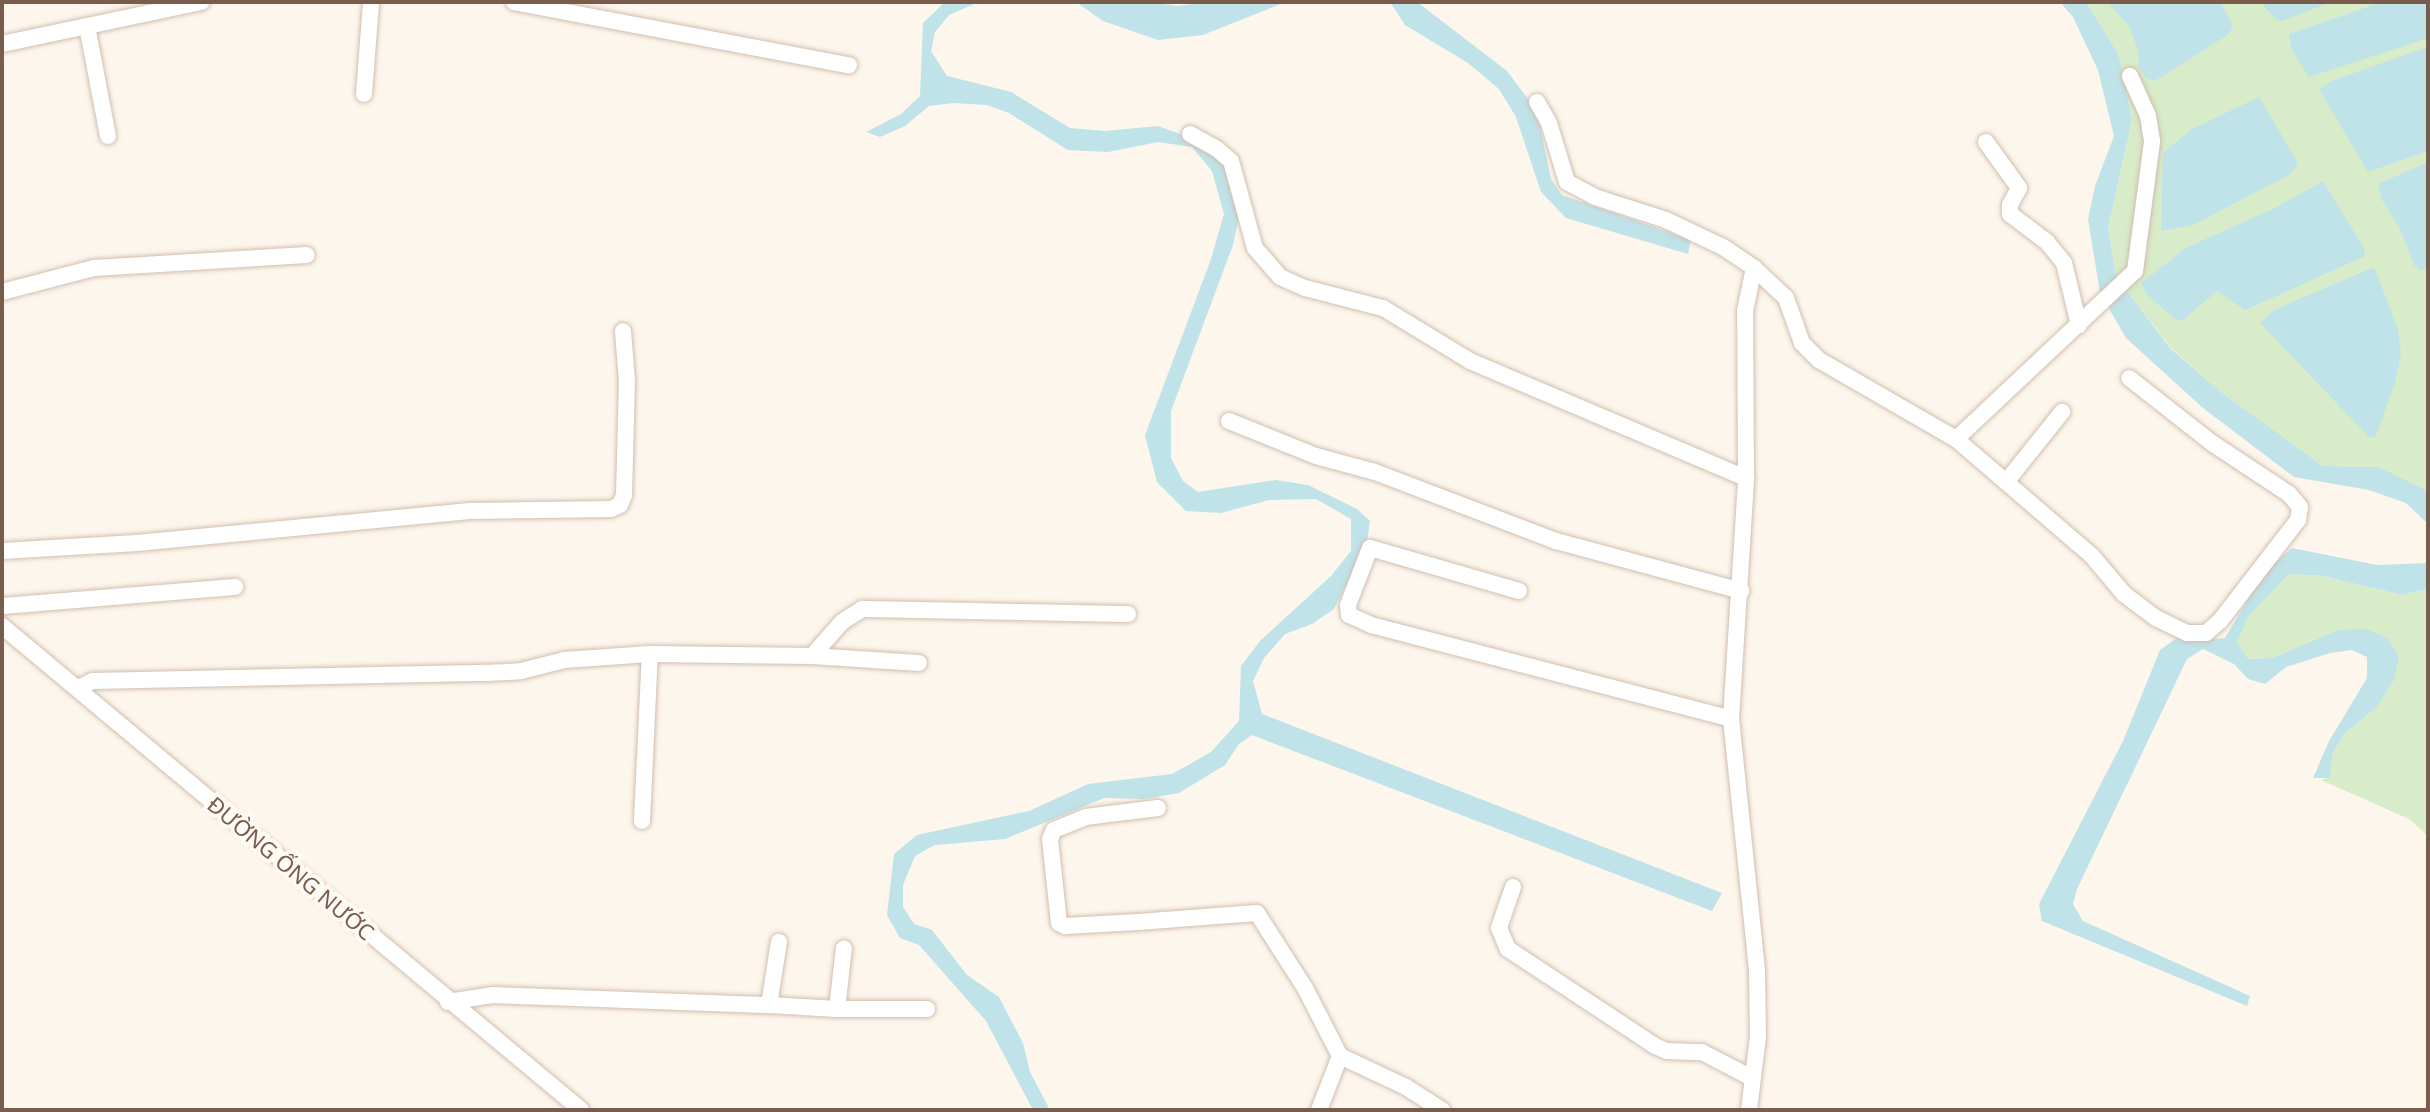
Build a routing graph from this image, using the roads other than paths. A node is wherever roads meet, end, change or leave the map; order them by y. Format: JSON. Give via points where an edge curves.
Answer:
{"nodes":[{"id":1,"x":371,"y":2,"type":"edge"},
{"id":2,"x":514,"y":2,"type":"edge"},
{"id":3,"x":196,"y":3,"type":"edge"},
{"id":4,"x":87,"y":26,"type":"junction"},
{"id":5,"x":2,"y":44,"type":"edge"},
{"id":6,"x":849,"y":65,"type":"dead end"},
{"id":7,"x":2130,"y":76,"type":"dead end"},
{"id":8,"x":364,"y":94,"type":"dead end"},
{"id":9,"x":1537,"y":102,"type":"dead end"},
{"id":10,"x":1190,"y":134,"type":"dead end"},
{"id":11,"x":108,"y":136,"type":"dead end"},
{"id":12,"x":1986,"y":142,"type":"dead end"},
{"id":13,"x":307,"y":255,"type":"dead end"},
{"id":14,"x":1754,"y":268,"type":"junction"},
{"id":15,"x":2,"y":292,"type":"edge"},
{"id":16,"x":2086,"y":319,"type":"junction"},
{"id":17,"x":623,"y":331,"type":"dead end"},
{"id":18,"x":2129,"y":378,"type":"dead end"},
{"id":19,"x":2062,"y":412,"type":"dead end"},
{"id":20,"x":1229,"y":421,"type":"dead end"},
{"id":21,"x":1956,"y":439,"type":"junction"},
{"id":22,"x":1746,"y":478,"type":"junction"},
{"id":23,"x":2006,"y":482,"type":"junction"},
{"id":24,"x":2,"y":551,"type":"edge"},
{"id":25,"x":235,"y":587,"type":"dead end"},
{"id":26,"x":1519,"y":591,"type":"dead end"},
{"id":27,"x":1741,"y":591,"type":"junction"},
{"id":28,"x":2,"y":606,"type":"edge"},
{"id":29,"x":1128,"y":614,"type":"dead end"},
{"id":30,"x":2,"y":626,"type":"edge"},
{"id":31,"x":650,"y":654,"type":"junction"},
{"id":32,"x":812,"y":656,"type":"junction"},
{"id":33,"x":919,"y":663,"type":"dead end"},
{"id":34,"x":79,"y":688,"type":"junction"},
{"id":35,"x":1731,"y":719,"type":"junction"},
{"id":36,"x":1158,"y":808,"type":"dead end"},
{"id":37,"x":642,"y":821,"type":"dead end"},
{"id":38,"x":1513,"y":887,"type":"dead end"},
{"id":39,"x":779,"y":942,"type":"dead end"},
{"id":40,"x":844,"y":948,"type":"dead end"},
{"id":41,"x":448,"y":1002,"type":"junction"},
{"id":42,"x":769,"y":1005,"type":"junction"},
{"id":43,"x":837,"y":1009,"type":"junction"},
{"id":44,"x":927,"y":1009,"type":"dead end"},
{"id":45,"x":1340,"y":1056,"type":"junction"},
{"id":46,"x":1752,"y":1078,"type":"junction"},
{"id":47,"x":581,"y":1110,"type":"edge"},
{"id":48,"x":1319,"y":1110,"type":"edge"},
{"id":49,"x":1442,"y":1110,"type":"edge"},
{"id":50,"x":1749,"y":1110,"type":"edge"}],
"edges":[{"from":1,"to":8,"type":"street"},
{"from":2,"to":6,"type":"street"},
{"from":3,"to":4,"type":"street"},
{"from":4,"to":5,"type":"street"},
{"from":4,"to":11,"type":"street"},
{"from":7,"to":16,"type":"street","via":[[2148,116],[2152,141],[2135,271]]},
{"from":9,"to":14,"type":"street","via":[[1567,182],[1666,220]]},
{"from":10,"to":22,"type":"street","via":[[1231,161],[1255,248],[1280,277],[1383,308],[1470,361]]},
{"from":12,"to":16,"type":"street","via":[[2019,188],[2010,214],[2047,242],[2064,263]]},
{"from":13,"to":15,"type":"street","via":[[94,268]]},
{"from":14,"to":21,"type":"street","via":[[1786,298],[1802,343],[1819,360]]},
{"from":14,"to":22,"type":"street","via":[[1745,311]]},
{"from":16,"to":21,"type":"street"},
{"from":17,"to":24,"type":"street","via":[[624,495],[611,509],[472,511]]},
{"from":18,"to":23,"type":"street","via":[[2300,507],[2298,520],[2206,633],[2187,633],[2124,594],[2092,556]]},
{"from":19,"to":23,"type":"street"},
{"from":20,"to":27,"type":"street","via":[[1556,541]]},
{"from":21,"to":23,"type":"street"},
{"from":22,"to":27,"type":"street"},
{"from":25,"to":28,"type":"street"},
{"from":26,"to":35,"type":"street","via":[[1370,548],[1349,615]]},
{"from":27,"to":35,"type":"street"},
{"from":29,"to":32,"type":"street","via":[[862,609],[842,622]]},
{"from":30,"to":34,"type":"street","name":"ĐƯỜNG ỐNG NƯỚC"},
{"from":31,"to":32,"type":"street"},
{"from":31,"to":34,"type":"street","via":[[564,660],[521,671],[93,681]]},
{"from":31,"to":37,"type":"street"},
{"from":32,"to":33,"type":"street"},
{"from":34,"to":41,"type":"street","name":"ĐƯỜNG ỐNG NƯỚC"},
{"from":35,"to":46,"type":"street","via":[[1757,970],[1758,1037]]},
{"from":36,"to":45,"type":"street","via":[[1086,817],[1054,830],[1050,839],[1059,923],[1257,913]]},
{"from":38,"to":46,"type":"street","via":[[1499,928],[1508,949],[1655,1046],[1702,1052]]},
{"from":39,"to":42,"type":"street"},
{"from":40,"to":43,"type":"street"},
{"from":41,"to":42,"type":"street","via":[[493,995]]},
{"from":41,"to":47,"type":"street","name":"ĐƯỜNG ỐNG NƯỚC"},
{"from":42,"to":43,"type":"street"},
{"from":43,"to":44,"type":"street"},
{"from":45,"to":48,"type":"street"},
{"from":45,"to":49,"type":"street"},
{"from":46,"to":50,"type":"street"}]}
